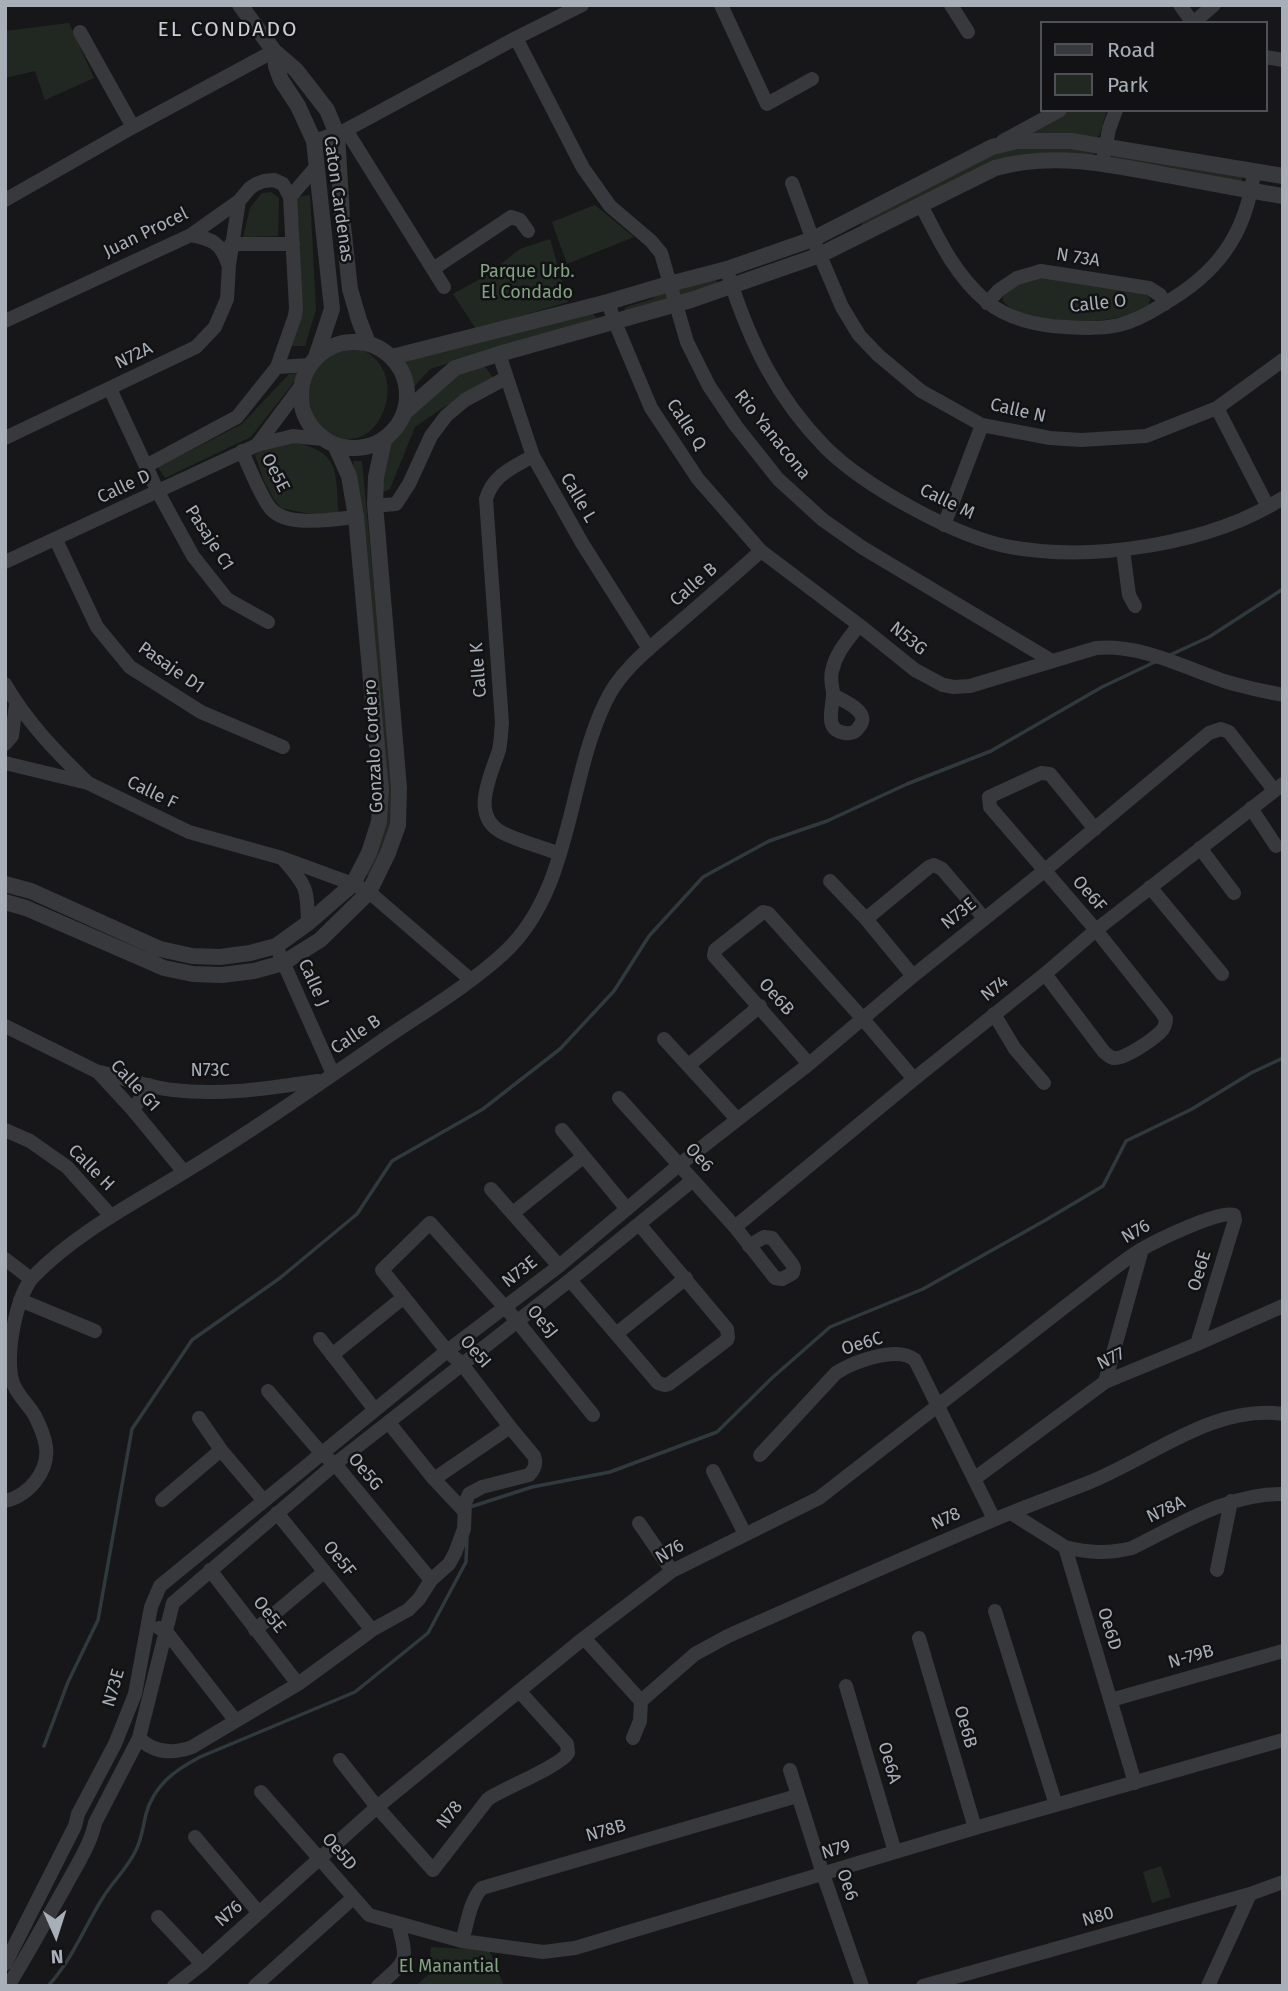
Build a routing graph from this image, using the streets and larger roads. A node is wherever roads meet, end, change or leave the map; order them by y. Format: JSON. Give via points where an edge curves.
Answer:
{"nodes":[{"id":1,"x":240,"y":5,"type":"edge"},
{"id":2,"x":582,"y":5,"type":"edge"},
{"id":3,"x":721,"y":5,"type":"edge"},
{"id":4,"x":951,"y":5,"type":"edge"},
{"id":5,"x":1180,"y":5,"type":"edge"},
{"id":6,"x":1214,"y":5,"type":"edge"},
{"id":7,"x":1192,"y":21,"type":"edge"},
{"id":8,"x":1195,"y":21,"type":"edge"},
{"id":9,"x":80,"y":32,"type":"dead end"},
{"id":10,"x":968,"y":32,"type":"dead end"},
{"id":11,"x":516,"y":38,"type":"junction"},
{"id":12,"x":274,"y":51,"type":"junction"},
{"id":13,"x":812,"y":79,"type":"dead end"},
{"id":14,"x":1056,"y":112,"type":"edge"},
{"id":15,"x":1115,"y":112,"type":"edge"},
{"id":16,"x":133,"y":127,"type":"junction"},
{"id":17,"x":341,"y":132,"type":"junction"},
{"id":18,"x":314,"y":141,"type":"junction"},
{"id":19,"x":1105,"y":146,"type":"junction"},
{"id":20,"x":992,"y":147,"type":"junction"},
{"id":21,"x":1104,"y":163,"type":"junction"},
{"id":22,"x":316,"y":167,"type":"junction"},
{"id":23,"x":1254,"y":172,"type":"junction"},
{"id":24,"x":1283,"y":176,"type":"edge"},
{"id":25,"x":792,"y":183,"type":"dead end"},
{"id":26,"x":1252,"y":191,"type":"junction"},
{"id":27,"x":1283,"y":196,"type":"edge"},
{"id":28,"x":290,"y":197,"type":"junction"},
{"id":29,"x":5,"y":200,"type":"edge"},
{"id":30,"x":239,"y":201,"type":"junction"},
{"id":31,"x":921,"y":205,"type":"junction"},
{"id":32,"x":342,"y":216,"type":"junction"},
{"id":33,"x":322,"y":218,"type":"junction"},
{"id":34,"x":528,"y":230,"type":"dead end"},
{"id":35,"x":191,"y":234,"type":"junction"},
{"id":36,"x":231,"y":244,"type":"junction"},
{"id":37,"x":293,"y":244,"type":"junction"},
{"id":38,"x":816,"y":247,"type":"junction"},
{"id":39,"x":229,"y":265,"type":"junction"},
{"id":40,"x":433,"y":269,"type":"junction"},
{"id":41,"x":727,"y":269,"type":"junction"},
{"id":42,"x":349,"y":274,"type":"junction"},
{"id":43,"x":328,"y":276,"type":"junction"},
{"id":44,"x":732,"y":286,"type":"junction"},
{"id":45,"x":444,"y":287,"type":"dead end"},
{"id":46,"x":608,"y":302,"type":"junction"},
{"id":47,"x":988,"y":303,"type":"junction"},
{"id":48,"x":1165,"y":304,"type":"junction"},
{"id":49,"x":614,"y":320,"type":"junction"},
{"id":50,"x":5,"y":321,"type":"edge"},
{"id":51,"x":368,"y":343,"type":"junction"},
{"id":52,"x":499,"y":354,"type":"junction"},
{"id":53,"x":392,"y":357,"type":"junction"},
{"id":54,"x":1283,"y":360,"type":"edge"},
{"id":55,"x":313,"y":361,"type":"junction"},
{"id":56,"x":277,"y":368,"type":"junction"},
{"id":57,"x":506,"y":378,"type":"junction"},
{"id":58,"x":301,"y":386,"type":"junction"},
{"id":59,"x":110,"y":389,"type":"junction"},
{"id":60,"x":1217,"y":408,"type":"junction"},
{"id":61,"x":405,"y":412,"type":"junction"},
{"id":62,"x":982,"y":425,"type":"junction"},
{"id":63,"x":5,"y":438,"type":"edge"},
{"id":64,"x":384,"y":440,"type":"junction"},
{"id":65,"x":329,"y":442,"type":"junction"},
{"id":66,"x":257,"y":445,"type":"junction"},
{"id":67,"x":242,"y":451,"type":"junction"},
{"id":68,"x":533,"y":456,"type":"junction"},
{"id":69,"x":146,"y":466,"type":"junction"},
{"id":70,"x":158,"y":492,"type":"junction"},
{"id":71,"x":1283,"y":498,"type":"edge"},
{"id":72,"x":375,"y":504,"type":"junction"},
{"id":73,"x":1268,"y":507,"type":"junction"},
{"id":74,"x":356,"y":517,"type":"junction"},
{"id":75,"x":944,"y":525,"type":"junction"},
{"id":76,"x":56,"y":540,"type":"junction"},
{"id":77,"x":1123,"y":550,"type":"junction"},
{"id":78,"x":761,"y":551,"type":"junction"},
{"id":79,"x":5,"y":562,"type":"edge"},
{"id":80,"x":1135,"y":606,"type":"dead end"},
{"id":81,"x":268,"y":622,"type":"dead end"},
{"id":82,"x":859,"y":625,"type":"junction"},
{"id":83,"x":649,"y":649,"type":"junction"},
{"id":84,"x":1052,"y":662,"type":"junction"},
{"id":85,"x":5,"y":684,"type":"edge"},
{"id":86,"x":833,"y":695,"type":"dead end"},
{"id":87,"x":1283,"y":695,"type":"edge"},
{"id":88,"x":16,"y":704,"type":"junction"},
{"id":89,"x":5,"y":744,"type":"edge"},
{"id":90,"x":284,"y":747,"type":"dead end"},
{"id":91,"x":5,"y":763,"type":"edge"},
{"id":92,"x":1280,"y":782,"type":"edge"},
{"id":93,"x":88,"y":783,"type":"junction"},
{"id":94,"x":1251,"y":808,"type":"junction"},
{"id":95,"x":1095,"y":829,"type":"junction"},
{"id":96,"x":1276,"y":846,"type":"dead end"},
{"id":97,"x":1200,"y":848,"type":"junction"},
{"id":98,"x":560,"y":854,"type":"junction"},
{"id":99,"x":282,"y":858,"type":"junction"},
{"id":100,"x":1044,"y":871,"type":"junction"},
{"id":101,"x":830,"y":881,"type":"dead end"},
{"id":102,"x":5,"y":884,"type":"edge"},
{"id":103,"x":353,"y":884,"type":"junction"},
{"id":104,"x":1150,"y":887,"type":"junction"},
{"id":105,"x":369,"y":892,"type":"junction"},
{"id":106,"x":1234,"y":893,"type":"dead end"},
{"id":107,"x":5,"y":902,"type":"edge"},
{"id":108,"x":984,"y":918,"type":"junction"},
{"id":109,"x":866,"y":919,"type":"junction"},
{"id":110,"x":307,"y":923,"type":"junction"},
{"id":111,"x":1096,"y":930,"type":"junction"},
{"id":112,"x":276,"y":946,"type":"junction"},
{"id":113,"x":283,"y":963,"type":"junction"},
{"id":114,"x":1045,"y":974,"type":"junction"},
{"id":115,"x":1222,"y":974,"type":"dead end"},
{"id":116,"x":913,"y":976,"type":"junction"},
{"id":117,"x":471,"y":980,"type":"junction"},
{"id":118,"x":760,"y":1006,"type":"junction"},
{"id":119,"x":994,"y":1014,"type":"junction"},
{"id":120,"x":863,"y":1019,"type":"junction"},
{"id":121,"x":5,"y":1026,"type":"edge"},
{"id":122,"x":664,"y":1039,"type":"dead end"},
{"id":123,"x":809,"y":1063,"type":"junction"},
{"id":124,"x":689,"y":1065,"type":"junction"},
{"id":125,"x":98,"y":1072,"type":"junction"},
{"id":126,"x":328,"y":1077,"type":"junction"},
{"id":127,"x":914,"y":1079,"type":"junction"},
{"id":128,"x":1044,"y":1083,"type":"dead end"},
{"id":129,"x":149,"y":1084,"type":"junction"},
{"id":130,"x":619,"y":1098,"type":"dead end"},
{"id":131,"x":133,"y":1110,"type":"junction"},
{"id":132,"x":737,"y":1119,"type":"junction"},
{"id":133,"x":5,"y":1130,"type":"edge"},
{"id":134,"x":562,"y":1130,"type":"dead end"},
{"id":135,"x":583,"y":1157,"type":"junction"},
{"id":136,"x":679,"y":1165,"type":"junction"},
{"id":137,"x":184,"y":1172,"type":"junction"},
{"id":138,"x":693,"y":1180,"type":"junction"},
{"id":139,"x":491,"y":1189,"type":"dead end"},
{"id":140,"x":626,"y":1209,"type":"junction"},
{"id":141,"x":513,"y":1213,"type":"junction"},
{"id":142,"x":1227,"y":1213,"type":"joint"},
{"id":143,"x":111,"y":1216,"type":"junction"},
{"id":144,"x":639,"y":1224,"type":"junction"},
{"id":145,"x":735,"y":1227,"type":"junction"},
{"id":146,"x":749,"y":1245,"type":"dead end"},
{"id":147,"x":1142,"y":1249,"type":"junction"},
{"id":148,"x":5,"y":1259,"type":"edge"},
{"id":149,"x":559,"y":1266,"type":"junction"},
{"id":150,"x":382,"y":1270,"type":"joint"},
{"id":151,"x":686,"y":1278,"type":"junction"},
{"id":152,"x":31,"y":1279,"type":"junction"},
{"id":153,"x":570,"y":1280,"type":"junction"},
{"id":154,"x":404,"y":1297,"type":"junction"},
{"id":155,"x":20,"y":1300,"type":"junction"},
{"id":156,"x":1283,"y":1306,"type":"edge"},
{"id":157,"x":505,"y":1308,"type":"junction"},
{"id":158,"x":517,"y":1321,"type":"junction"},
{"id":159,"x":95,"y":1331,"type":"dead end"},
{"id":160,"x":616,"y":1334,"type":"junction"},
{"id":161,"x":320,"y":1339,"type":"dead end"},
{"id":162,"x":1197,"y":1345,"type":"junction"},
{"id":163,"x":447,"y":1350,"type":"junction"},
{"id":164,"x":332,"y":1355,"type":"junction"},
{"id":165,"x":462,"y":1364,"type":"junction"},
{"id":166,"x":1105,"y":1382,"type":"junction"},
{"id":167,"x":268,"y":1391,"type":"dead end"},
{"id":168,"x":937,"y":1406,"type":"junction"},
{"id":169,"x":375,"y":1410,"type":"junction"},
{"id":170,"x":1283,"y":1414,"type":"edge"},
{"id":171,"x":593,"y":1415,"type":"dead end"},
{"id":172,"x":199,"y":1418,"type":"dead end"},
{"id":173,"x":389,"y":1423,"type":"junction"},
{"id":174,"x":510,"y":1427,"type":"junction"},
{"id":175,"x":221,"y":1450,"type":"junction"},
{"id":176,"x":322,"y":1454,"type":"junction"},
{"id":177,"x":760,"y":1455,"type":"dead end"},
{"id":178,"x":335,"y":1464,"type":"junction"},
{"id":179,"x":713,"y":1471,"type":"dead end"},
{"id":180,"x":434,"y":1479,"type":"junction"},
{"id":181,"x":974,"y":1479,"type":"junction"},
{"id":182,"x":1283,"y":1494,"type":"edge"},
{"id":183,"x":162,"y":1500,"type":"dead end"},
{"id":184,"x":5,"y":1501,"type":"edge"},
{"id":185,"x":264,"y":1501,"type":"junction"},
{"id":186,"x":1231,"y":1502,"type":"junction"},
{"id":187,"x":464,"y":1511,"type":"junction"},
{"id":188,"x":277,"y":1513,"type":"junction"},
{"id":189,"x":1011,"y":1513,"type":"junction"},
{"id":190,"x":994,"y":1519,"type":"junction"},
{"id":191,"x":639,"y":1523,"type":"dead end"},
{"id":192,"x":745,"y":1534,"type":"junction"},
{"id":193,"x":1065,"y":1547,"type":"junction"},
{"id":194,"x":210,"y":1570,"type":"junction"},
{"id":195,"x":1217,"y":1570,"type":"dead end"},
{"id":196,"x":672,"y":1571,"type":"junction"},
{"id":197,"x":324,"y":1572,"type":"junction"},
{"id":198,"x":431,"y":1580,"type":"junction"},
{"id":199,"x":995,"y":1611,"type":"dead end"},
{"id":200,"x":147,"y":1627,"type":"junction"},
{"id":201,"x":165,"y":1629,"type":"junction"},
{"id":202,"x":256,"y":1630,"type":"junction"},
{"id":203,"x":372,"y":1630,"type":"junction"},
{"id":204,"x":584,"y":1638,"type":"junction"},
{"id":205,"x":919,"y":1638,"type":"dead end"},
{"id":206,"x":1283,"y":1651,"type":"edge"},
{"id":207,"x":298,"y":1684,"type":"junction"},
{"id":208,"x":846,"y":1686,"type":"dead end"},
{"id":209,"x":520,"y":1692,"type":"junction"},
{"id":210,"x":641,"y":1700,"type":"junction"},
{"id":211,"x":1111,"y":1700,"type":"junction"},
{"id":212,"x":235,"y":1720,"type":"junction"},
{"id":213,"x":139,"y":1738,"type":"junction"},
{"id":214,"x":633,"y":1738,"type":"dead end"},
{"id":215,"x":1283,"y":1740,"type":"edge"},
{"id":216,"x":341,"y":1760,"type":"dead end"},
{"id":217,"x":790,"y":1770,"type":"dead end"},
{"id":218,"x":1135,"y":1783,"type":"junction"},
{"id":219,"x":261,"y":1791,"type":"dead end"},
{"id":220,"x":797,"y":1796,"type":"junction"},
{"id":221,"x":1056,"y":1805,"type":"junction"},
{"id":222,"x":377,"y":1807,"type":"junction"},
{"id":223,"x":75,"y":1826,"type":"junction"},
{"id":224,"x":975,"y":1828,"type":"junction"},
{"id":225,"x":92,"y":1835,"type":"junction"},
{"id":226,"x":195,"y":1837,"type":"dead end"},
{"id":227,"x":64,"y":1846,"type":"junction"},
{"id":228,"x":895,"y":1852,"type":"junction"},
{"id":229,"x":83,"y":1854,"type":"junction"},
{"id":230,"x":320,"y":1859,"type":"junction"},
{"id":231,"x":822,"y":1874,"type":"junction"},
{"id":232,"x":1283,"y":1882,"type":"edge"},
{"id":233,"x":1250,"y":1894,"type":"junction"},
{"id":234,"x":354,"y":1898,"type":"junction"},
{"id":235,"x":259,"y":1913,"type":"junction"},
{"id":236,"x":158,"y":1917,"type":"dead end"},
{"id":237,"x":398,"y":1923,"type":"junction"},
{"id":238,"x":462,"y":1941,"type":"junction"},
{"id":239,"x":14,"y":1958,"type":"edge"},
{"id":240,"x":202,"y":1964,"type":"junction"},
{"id":241,"x":8,"y":1986,"type":"edge"},
{"id":242,"x":174,"y":1986,"type":"edge"},
{"id":243,"x":255,"y":1986,"type":"edge"},
{"id":244,"x":378,"y":1986,"type":"edge"},
{"id":245,"x":862,"y":1986,"type":"edge"},
{"id":246,"x":923,"y":1986,"type":"edge"},
{"id":247,"x":1208,"y":1986,"type":"edge"}],
"edges":[{"from":1,"to":12,"type":"street","name":"Caton Cardenas"},
{"from":2,"to":11,"type":"street"},
{"from":3,"to":13,"type":"street","via":[[766,104]]},
{"from":4,"to":10,"type":"street"},
{"from":5,"to":7,"type":"street"},
{"from":6,"to":8,"type":"street"},
{"from":9,"to":16,"type":"street"},
{"from":11,"to":17,"type":"street"},
{"from":11,"to":84,"type":"street","name":"Rio Yanacona","via":[[583,168],[610,206],[660,253],[687,342],[709,386],[778,479],[863,548]]},
{"from":12,"to":16,"type":"street"},
{"from":12,"to":17,"type":"street","name":"Caton Cardenas","via":[[296,71]]},
{"from":12,"to":18,"type":"street","name":"Caton Cardenas","via":[[281,80]]},
{"from":14,"to":20,"type":"street"},
{"from":15,"to":19,"type":"street"},
{"from":16,"to":29,"type":"street"},
{"from":17,"to":18,"type":"street"},
{"from":17,"to":32,"type":"street","name":"Caton Cardenas"},
{"from":17,"to":40,"type":"street","name":"Caton Cardenas"},
{"from":18,"to":22,"type":"street","name":"Caton Cardenas"},
{"from":19,"to":20,"type":"street","via":[[1042,140]]},
{"from":19,"to":21,"type":"street"},
{"from":19,"to":23,"type":"street"},
{"from":20,"to":38,"type":"street"},
{"from":21,"to":26,"type":"street"},
{"from":21,"to":31,"type":"street","via":[[1040,159],[1014,163]]},
{"from":22,"to":28,"type":"street"},
{"from":22,"to":33,"type":"street","name":"Caton Cardenas"},
{"from":23,"to":24,"type":"street"},
{"from":23,"to":26,"type":"street","name":"Calle O"},
{"from":25,"to":38,"type":"street","name":"Calle N"},
{"from":26,"to":27,"type":"street"},
{"from":26,"to":48,"type":"street","name":"Calle O","via":[[1236,236],[1217,262],[1196,284]]},
{"from":28,"to":30,"type":"street","name":"Juan Procel","via":[[283,184],[274,180],[250,188]]},
{"from":28,"to":37,"type":"street"},
{"from":30,"to":35,"type":"street","name":"Juan Procel"},
{"from":30,"to":36,"type":"street","name":"N72A"},
{"from":31,"to":38,"type":"street"},
{"from":31,"to":47,"type":"street","name":"Calle O","via":[[959,275]]},
{"from":32,"to":33,"type":"street"},
{"from":32,"to":42,"type":"street","name":"Caton Cardenas"},
{"from":33,"to":43,"type":"street","name":"Caton Cardenas"},
{"from":34,"to":40,"type":"street","via":[[520,220],[511,218]]},
{"from":35,"to":39,"type":"street","via":[[215,243]]},
{"from":35,"to":50,"type":"street","name":"Juan Procel"},
{"from":36,"to":37,"type":"street"},
{"from":36,"to":39,"type":"street","name":"N72A"},
{"from":37,"to":56,"type":"street","via":[[295,316]]},
{"from":38,"to":41,"type":"street"},
{"from":38,"to":44,"type":"street"},
{"from":38,"to":62,"type":"street","name":"Calle N","via":[[859,335],[920,391]]},
{"from":39,"to":59,"type":"street","name":"N72A","via":[[227,299],[209,334],[196,347]]},
{"from":40,"to":45,"type":"street","name":"Caton Cardenas"},
{"from":41,"to":44,"type":"street","name":"Calle M"},
{"from":41,"to":46,"type":"street"},
{"from":42,"to":43,"type":"street"},
{"from":42,"to":51,"type":"street","name":"Caton Cardenas"},
{"from":43,"to":55,"type":"street","name":"Caton Cardenas","via":[[332,309]]},
{"from":44,"to":49,"type":"street","bridge":true},
{"from":44,"to":75,"type":"street","name":"Calle M","via":[[759,354],[804,424],[827,449],[882,491]]},
{"from":46,"to":49,"type":"street","name":"Calle Q"},
{"from":46,"to":53,"type":"street"},
{"from":47,"to":48,"type":"street","name":"Calle O","via":[[1027,321],[1089,328],[1140,318]]},
{"from":47,"to":48,"type":"street","name":"N 73A","via":[[1017,278],[1041,271],[1149,288]]},
{"from":49,"to":52,"type":"street"},
{"from":49,"to":78,"type":"street","name":"Calle Q","via":[[651,408],[698,479]]},
{"from":51,"to":53,"type":"street"},
{"from":51,"to":55,"type":"street","via":[[343,342]]},
{"from":52,"to":57,"type":"street","name":"Calle L"},
{"from":52,"to":61,"type":"street","via":[[455,368]]},
{"from":53,"to":61,"type":"street","via":[[405,376]]},
{"from":54,"to":60,"type":"street","name":"Calle N"},
{"from":55,"to":56,"type":"street"},
{"from":55,"to":58,"type":"street"},
{"from":56,"to":69,"type":"street","via":[[237,417]]},
{"from":57,"to":68,"type":"street","name":"Calle L"},
{"from":57,"to":72,"type":"street","via":[[446,416],[396,504]]},
{"from":58,"to":65,"type":"street","via":[[309,425]]},
{"from":58,"to":66,"type":"street"},
{"from":59,"to":63,"type":"street","name":"N72A"},
{"from":59,"to":69,"type":"street"},
{"from":60,"to":62,"type":"street","name":"Calle N","via":[[1146,436],[1112,439],[1050,438]]},
{"from":60,"to":73,"type":"street"},
{"from":61,"to":64,"type":"street"},
{"from":62,"to":75,"type":"street"},
{"from":64,"to":65,"type":"street","via":[[352,448]]},
{"from":64,"to":72,"type":"street","name":"Gonzalo Cordero"},
{"from":65,"to":66,"type":"street","name":"Calle D","via":[[293,436]]},
{"from":65,"to":74,"type":"street","name":"Gonzalo Cordero","via":[[349,476]]},
{"from":66,"to":67,"type":"street","name":"Calle D"},
{"from":67,"to":70,"type":"street","name":"Calle D"},
{"from":67,"to":74,"type":"street","name":"Oe5E","via":[[271,510],[283,517]]},
{"from":68,"to":83,"type":"street","name":"Calle L"},
{"from":68,"to":98,"type":"street","name":"Calle K","via":[[502,473],[486,499],[502,723],[484,807],[492,825],[502,833]]},
{"from":69,"to":70,"type":"street"},
{"from":70,"to":76,"type":"street","name":"Calle D"},
{"from":70,"to":81,"type":"street","name":"Pasaje C1","via":[[193,556],[227,599]]},
{"from":71,"to":73,"type":"street","name":"Calle M"},
{"from":72,"to":105,"type":"street","name":"Gonzalo Cordero","via":[[399,788],[398,825]]},
{"from":73,"to":77,"type":"street","name":"Calle M","via":[[1219,528]]},
{"from":74,"to":103,"type":"street","name":"Gonzalo Cordero","via":[[381,790],[379,822]]},
{"from":75,"to":77,"type":"street","name":"Calle M","via":[[1010,547],[1061,552]]},
{"from":76,"to":79,"type":"street","name":"Calle D"},
{"from":76,"to":90,"type":"street","name":"Pasaje D1","via":[[97,627],[130,667],[201,712]]},
{"from":77,"to":80,"type":"street","via":[[1129,595]]},
{"from":78,"to":82,"type":"street","name":"N53G"},
{"from":78,"to":83,"type":"street","name":"Calle B"},
{"from":82,"to":84,"type":"street","name":"N53G","via":[[915,670],[954,687]]},
{"from":82,"to":86,"type":"street","via":[[834,661]]},
{"from":83,"to":98,"type":"street","name":"Calle B","via":[[615,682],[605,702]]},
{"from":84,"to":87,"type":"street","via":[[1096,648],[1123,648],[1243,687]]},
{"from":85,"to":88,"type":"street"},
{"from":88,"to":89,"type":"street","via":[[12,737]]},
{"from":88,"to":93,"type":"street","via":[[48,745]]},
{"from":91,"to":93,"type":"street","name":"Calle F"},
{"from":92,"to":94,"type":"street","name":"N74"},
{"from":92,"to":95,"type":"street","name":"N73E","via":[[1221,729],[1209,733]]},
{"from":93,"to":99,"type":"street","name":"Calle F","via":[[189,832]]},
{"from":94,"to":96,"type":"street"},
{"from":94,"to":97,"type":"street","name":"N74"},
{"from":95,"to":100,"type":"street","name":"N73E"},
{"from":95,"to":100,"type":"street","name":"Oe6F","via":[[1049,774],[1041,773],[991,795],[990,807]]},
{"from":97,"to":104,"type":"street","name":"N74"},
{"from":97,"to":106,"type":"street"},
{"from":98,"to":117,"type":"street","name":"Calle B","via":[[541,904],[525,928]]},
{"from":99,"to":103,"type":"street","name":"Calle F"},
{"from":99,"to":110,"type":"street","via":[[307,893]]},
{"from":100,"to":108,"type":"street","name":"N73E"},
{"from":100,"to":111,"type":"street","name":"Oe6F"},
{"from":101,"to":109,"type":"street"},
{"from":102,"to":112,"type":"street","name":"Gonzalo Cordero","via":[[31,891],[160,949],[220,957]]},
{"from":103,"to":105,"type":"street","name":"Calle F"},
{"from":103,"to":110,"type":"street","name":"Gonzalo Cordero"},
{"from":104,"to":111,"type":"street","name":"N74"},
{"from":104,"to":115,"type":"street"},
{"from":105,"to":113,"type":"street","name":"Gonzalo Cordero","via":[[320,940]]},
{"from":105,"to":117,"type":"street","name":"Calle F"},
{"from":107,"to":113,"type":"street","name":"Gonzalo Cordero","via":[[164,968],[222,975]]},
{"from":108,"to":109,"type":"street","via":[[943,869],[934,865]]},
{"from":108,"to":116,"type":"street","name":"N73E"},
{"from":109,"to":116,"type":"street"},
{"from":110,"to":112,"type":"street","name":"Gonzalo Cordero"},
{"from":111,"to":114,"type":"street","name":"N74"},
{"from":111,"to":114,"type":"street","name":"Oe6F","via":[[1166,1019],[1159,1034],[1134,1051],[1111,1058]]},
{"from":112,"to":113,"type":"street","name":"Calle J"},
{"from":113,"to":126,"type":"street","name":"Calle J"},
{"from":114,"to":119,"type":"street","name":"N74"},
{"from":116,"to":120,"type":"street","name":"N73E"},
{"from":117,"to":126,"type":"street","name":"Calle B"},
{"from":118,"to":120,"type":"street","name":"Oe6B","via":[[714,956],[715,950],[761,912],[768,913]]},
{"from":118,"to":123,"type":"street","name":"Oe6B"},
{"from":118,"to":124,"type":"street"},
{"from":119,"to":127,"type":"street","name":"N74"},
{"from":119,"to":128,"type":"street","via":[[1015,1049]]},
{"from":120,"to":123,"type":"street","name":"N73E"},
{"from":120,"to":127,"type":"street"},
{"from":121,"to":125,"type":"street","name":"Calle G1"},
{"from":122,"to":124,"type":"street"},
{"from":123,"to":132,"type":"street","name":"N73E"},
{"from":124,"to":132,"type":"street"},
{"from":125,"to":129,"type":"street","name":"N73C"},
{"from":125,"to":131,"type":"street","name":"Calle G1"},
{"from":126,"to":129,"type":"street","name":"N73C","via":[[207,1093]]},
{"from":126,"to":137,"type":"street","name":"Calle B"},
{"from":127,"to":145,"type":"street","name":"N74"},
{"from":129,"to":131,"type":"street"},
{"from":130,"to":136,"type":"street","name":"Oe6"},
{"from":131,"to":137,"type":"street","name":"Calle G1"},
{"from":132,"to":136,"type":"street","name":"N73E"},
{"from":133,"to":143,"type":"street","name":"Calle H","via":[[67,1167]]},
{"from":134,"to":135,"type":"street"},
{"from":135,"to":140,"type":"street"},
{"from":135,"to":141,"type":"street"},
{"from":136,"to":138,"type":"street","name":"Oe6"},
{"from":136,"to":140,"type":"street","name":"N73E"},
{"from":137,"to":143,"type":"street","name":"Calle B"},
{"from":138,"to":144,"type":"street","name":"N73E"},
{"from":138,"to":145,"type":"street","name":"Oe6"},
{"from":139,"to":141,"type":"street"},
{"from":140,"to":149,"type":"street","name":"N73E"},
{"from":141,"to":149,"type":"street"},
{"from":142,"to":147,"type":"street","name":"N76"},
{"from":142,"to":162,"type":"street","name":"Oe6E","via":[[1235,1220]]},
{"from":143,"to":152,"type":"street","name":"Calle B"},
{"from":144,"to":151,"type":"street"},
{"from":144,"to":153,"type":"street","name":"N73E"},
{"from":145,"to":146,"type":"street","name":"Oe6"},
{"from":147,"to":166,"type":"street"},
{"from":147,"to":168,"type":"street","name":"N76"},
{"from":148,"to":152,"type":"street"},
{"from":149,"to":157,"type":"street","name":"N73E"},
{"from":150,"to":154,"type":"street","name":"Oe5I"},
{"from":150,"to":157,"type":"street","name":"Oe5J","via":[[430,1223]]},
{"from":151,"to":160,"type":"street"},
{"from":151,"to":160,"type":"street","via":[[727,1329],[727,1340],[665,1385],[658,1383]]},
{"from":152,"to":155,"type":"street","name":"Calle B"},
{"from":153,"to":158,"type":"street","name":"N73E"},
{"from":153,"to":160,"type":"street"},
{"from":154,"to":163,"type":"street","name":"Oe5I"},
{"from":154,"to":164,"type":"street"},
{"from":155,"to":159,"type":"street"},
{"from":155,"to":184,"type":"street","name":"Calle B","via":[[9,1350],[13,1383],[36,1418],[47,1448],[37,1480]]},
{"from":156,"to":162,"type":"street","name":"N77"},
{"from":157,"to":158,"type":"street","name":"Oe5J"},
{"from":157,"to":163,"type":"street","name":"N73E"},
{"from":158,"to":165,"type":"street","name":"N73E"},
{"from":158,"to":171,"type":"street","name":"Oe5J"},
{"from":161,"to":164,"type":"street"},
{"from":162,"to":166,"type":"street","name":"N77"},
{"from":163,"to":165,"type":"street","name":"Oe5I"},
{"from":163,"to":169,"type":"street","name":"N73E"},
{"from":164,"to":169,"type":"street"},
{"from":165,"to":173,"type":"street","name":"N73E"},
{"from":165,"to":174,"type":"street","name":"Oe5I"},
{"from":166,"to":181,"type":"street","name":"N77"},
{"from":167,"to":176,"type":"street","name":"Oe5G"},
{"from":168,"to":177,"type":"street","name":"Oe6C","via":[[911,1356],[904,1353],[850,1364],[836,1373]]},
{"from":168,"to":181,"type":"street","name":"Oe6C"},
{"from":168,"to":192,"type":"street","name":"N76","via":[[820,1498]]},
{"from":169,"to":176,"type":"street","name":"N73E"},
{"from":170,"to":189,"type":"street","name":"N78","via":[[1238,1414],[1211,1423],[1093,1481]]},
{"from":172,"to":175,"type":"street"},
{"from":173,"to":178,"type":"street","name":"N73E"},
{"from":173,"to":180,"type":"street"},
{"from":174,"to":180,"type":"street"},
{"from":174,"to":187,"type":"street","name":"Oe5I","via":[[534,1456],[533,1471],[472,1491]]},
{"from":175,"to":183,"type":"street"},
{"from":175,"to":185,"type":"street"},
{"from":176,"to":178,"type":"street","name":"Oe5G"},
{"from":176,"to":185,"type":"street","name":"N73E"},
{"from":178,"to":188,"type":"street","name":"N73E"},
{"from":178,"to":198,"type":"street","name":"Oe5G"},
{"from":179,"to":192,"type":"street"},
{"from":180,"to":187,"type":"street"},
{"from":181,"to":190,"type":"street","name":"Oe6C"},
{"from":182,"to":186,"type":"street","name":"N78A"},
{"from":185,"to":200,"type":"street","name":"N73E","via":[[160,1586]]},
{"from":186,"to":193,"type":"street","name":"N78A","via":[[1132,1548],[1101,1553]]},
{"from":186,"to":195,"type":"street"},
{"from":187,"to":198,"type":"street","via":[[464,1529],[455,1553]]},
{"from":188,"to":194,"type":"street","name":"N73E"},
{"from":188,"to":197,"type":"street","name":"Oe5F"},
{"from":189,"to":190,"type":"street","name":"N78"},
{"from":189,"to":193,"type":"street"},
{"from":190,"to":210,"type":"street","name":"N78","via":[[709,1645]]},
{"from":191,"to":196,"type":"street"},
{"from":192,"to":196,"type":"street","name":"N76"},
{"from":193,"to":211,"type":"street","name":"Oe6D"},
{"from":194,"to":201,"type":"street","name":"N73E","via":[[173,1603]]},
{"from":194,"to":202,"type":"street","name":"Oe5E"},
{"from":196,"to":204,"type":"street","name":"N76"},
{"from":197,"to":202,"type":"street"},
{"from":197,"to":203,"type":"street","name":"Oe5F"},
{"from":198,"to":203,"type":"street","via":[[408,1610]]},
{"from":199,"to":221,"type":"street"},
{"from":200,"to":201,"type":"street"},
{"from":200,"to":223,"type":"street","name":"N73E","via":[[135,1694]]},
{"from":201,"to":212,"type":"street"},
{"from":201,"to":213,"type":"street","name":"N73E"},
{"from":202,"to":207,"type":"street","name":"Oe5E"},
{"from":203,"to":207,"type":"street"},
{"from":204,"to":209,"type":"street","name":"N76"},
{"from":204,"to":210,"type":"street"},
{"from":205,"to":224,"type":"street","name":"Oe6B"},
{"from":206,"to":211,"type":"street","name":"N-79B"},
{"from":207,"to":212,"type":"street"},
{"from":208,"to":228,"type":"street","name":"Oe6A"},
{"from":209,"to":222,"type":"street","name":"N76"},
{"from":209,"to":222,"type":"street","name":"N78","via":[[567,1744],[568,1753],[488,1798],[433,1870]]},
{"from":210,"to":214,"type":"street"},
{"from":211,"to":218,"type":"street","name":"Oe6D"},
{"from":212,"to":213,"type":"street","via":[[176,1752],[156,1749]]},
{"from":213,"to":225,"type":"street","name":"N73E"},
{"from":215,"to":218,"type":"street","name":"N79"},
{"from":216,"to":222,"type":"street"},
{"from":217,"to":220,"type":"street","name":"Oe6"},
{"from":218,"to":221,"type":"street","name":"N79"},
{"from":219,"to":230,"type":"street","name":"Oe5D"},
{"from":220,"to":231,"type":"street","name":"Oe6"},
{"from":220,"to":238,"type":"street","name":"N78B","via":[[482,1888]]},
{"from":221,"to":224,"type":"street","name":"N79"},
{"from":222,"to":230,"type":"street","name":"N76"},
{"from":223,"to":225,"type":"street"},
{"from":223,"to":227,"type":"street","name":"N73E"},
{"from":224,"to":228,"type":"street","name":"N79"},
{"from":225,"to":229,"type":"street","name":"N73E"},
{"from":226,"to":235,"type":"street"},
{"from":227,"to":229,"type":"street"},
{"from":227,"to":239,"type":"street","name":"N73E"},
{"from":228,"to":231,"type":"street","name":"N79"},
{"from":229,"to":239,"type":"street","name":"N73E"},
{"from":230,"to":234,"type":"street","name":"Oe5D"},
{"from":230,"to":235,"type":"street","name":"N76"},
{"from":231,"to":238,"type":"street","name":"N79","via":[[562,1951]]},
{"from":231,"to":245,"type":"street","name":"Oe6"},
{"from":232,"to":233,"type":"street","name":"N80"},
{"from":233,"to":246,"type":"street","name":"N80"},
{"from":233,"to":247,"type":"street"},
{"from":234,"to":237,"type":"street","name":"Oe5D","via":[[369,1915]]},
{"from":234,"to":243,"type":"street"},
{"from":235,"to":240,"type":"street","name":"N76"},
{"from":236,"to":240,"type":"street"},
{"from":237,"to":238,"type":"street","name":"N79"},
{"from":237,"to":244,"type":"street","via":[[403,1964]]},
{"from":239,"to":241,"type":"street","name":"N73E"},
{"from":240,"to":242,"type":"street","name":"N76"}]}
